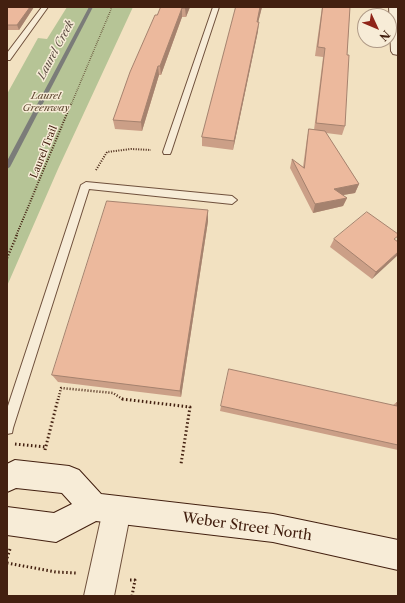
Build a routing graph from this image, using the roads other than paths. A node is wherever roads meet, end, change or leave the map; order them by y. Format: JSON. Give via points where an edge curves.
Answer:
{"nodes":[{"id":1,"x":45,"y":7,"type":"edge"},
{"id":2,"x":216,"y":7,"type":"edge"},
{"id":3,"x":396,"y":7,"type":"edge"},
{"id":4,"x":398,"y":51,"type":"edge"},
{"id":5,"x":7,"y":58,"type":"edge"},
{"id":6,"x":167,"y":152,"type":"road end"},
{"id":7,"x":232,"y":200,"type":"dead end"},
{"id":8,"x":7,"y":428,"type":"edge"},
{"id":9,"x":7,"y":478,"type":"edge"},
{"id":10,"x":106,"y":509,"type":"junction"},
{"id":11,"x":9,"y":533,"type":"edge"},
{"id":12,"x":398,"y":554,"type":"edge"},
{"id":13,"x":99,"y":596,"type":"edge"}],
"edges":[{"from":1,"to":5,"type":"lane"},
{"from":2,"to":6,"type":"lane"},
{"from":3,"to":4,"type":"main road"},
{"from":7,"to":8,"type":"lane","via":[[86,185]]},
{"from":9,"to":10,"type":"main road","via":[[15,474],[69,480]]},
{"from":10,"to":11,"type":"main road","via":[[56,528]]},
{"from":10,"to":12,"type":"main road","name":"Weber Street North","via":[[273,528]]},
{"from":10,"to":13,"type":"main road"}]}
